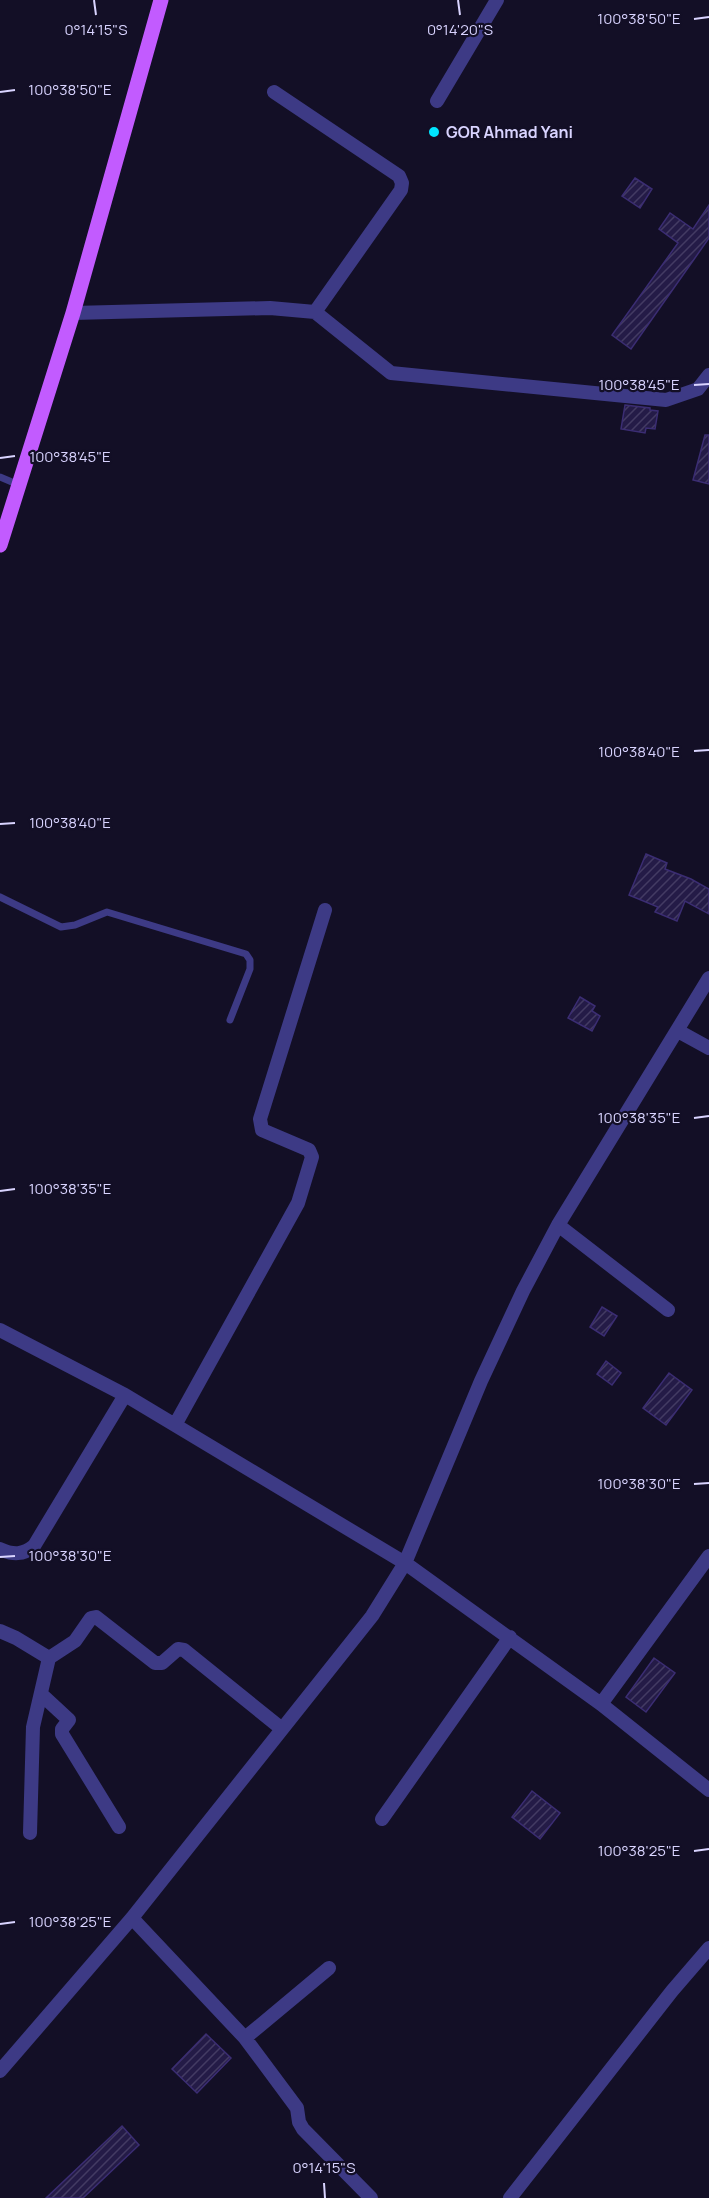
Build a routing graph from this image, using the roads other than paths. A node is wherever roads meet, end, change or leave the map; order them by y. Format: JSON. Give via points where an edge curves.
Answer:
{"nodes":[{"id":1,"x":161,"y":0,"type":"edge"},
{"id":2,"x":497,"y":0,"type":"edge"},
{"id":3,"x":274,"y":92,"type":"dead end"},
{"id":4,"x":437,"y":101,"type":"dead end"},
{"id":5,"x":73,"y":312,"type":"junction"},
{"id":6,"x":315,"y":312,"type":"junction"},
{"id":7,"x":709,"y":375,"type":"edge"},
{"id":8,"x":0,"y":477,"type":"edge"},
{"id":9,"x":19,"y":485,"type":"junction"},
{"id":10,"x":0,"y":545,"type":"edge"},
{"id":11,"x":0,"y":897,"type":"edge"},
{"id":12,"x":325,"y":910,"type":"dead end"},
{"id":13,"x":709,"y":978,"type":"edge"},
{"id":14,"x":230,"y":1020,"type":"dead end"},
{"id":15,"x":678,"y":1031,"type":"junction"},
{"id":16,"x":709,"y":1048,"type":"edge"},
{"id":17,"x":558,"y":1225,"type":"junction"},
{"id":18,"x":668,"y":1310,"type":"dead end"},
{"id":19,"x":0,"y":1330,"type":"edge"},
{"id":20,"x":125,"y":1395,"type":"junction"},
{"id":21,"x":175,"y":1425,"type":"junction"},
{"id":22,"x":0,"y":1549,"type":"edge"},
{"id":23,"x":709,"y":1556,"type":"edge"},
{"id":24,"x":405,"y":1563,"type":"junction"},
{"id":25,"x":0,"y":1631,"type":"edge"},
{"id":26,"x":510,"y":1637,"type":"junction"},
{"id":27,"x":49,"y":1658,"type":"junction"},
{"id":28,"x":42,"y":1695,"type":"junction"},
{"id":29,"x":601,"y":1704,"type":"junction"},
{"id":30,"x":282,"y":1730,"type":"junction"},
{"id":31,"x":709,"y":1790,"type":"edge"},
{"id":32,"x":382,"y":1820,"type":"dead end"},
{"id":33,"x":119,"y":1827,"type":"dead end"},
{"id":34,"x":30,"y":1833,"type":"dead end"},
{"id":35,"x":132,"y":1918,"type":"junction"},
{"id":36,"x":709,"y":1948,"type":"edge"},
{"id":37,"x":329,"y":1968,"type":"dead end"},
{"id":38,"x":245,"y":2037,"type":"junction"},
{"id":39,"x":0,"y":2071,"type":"edge"},
{"id":40,"x":516,"y":2196,"type":"edge"},
{"id":41,"x":371,"y":2198,"type":"edge"}],
"edges":[{"from":1,"to":5,"type":"main road"},
{"from":2,"to":4,"type":"street"},
{"from":3,"to":6,"type":"street","via":[[399,176],[402,183]]},
{"from":5,"to":6,"type":"street","via":[[270,308]]},
{"from":5,"to":9,"type":"main road"},
{"from":6,"to":7,"type":"street","via":[[391,373],[666,400],[698,389]]},
{"from":8,"to":9,"type":"lane"},
{"from":9,"to":10,"type":"main road"},
{"from":11,"to":14,"type":"lane","via":[[61,927],[107,912],[246,954],[249,969]]},
{"from":12,"to":21,"type":"street","via":[[260,1119],[262,1130],[309,1150],[312,1157],[298,1203]]},
{"from":13,"to":15,"type":"street"},
{"from":15,"to":16,"type":"street"},
{"from":15,"to":17,"type":"street"},
{"from":17,"to":18,"type":"street"},
{"from":17,"to":24,"type":"street","via":[[481,1381]]},
{"from":19,"to":20,"type":"street"},
{"from":20,"to":21,"type":"street"},
{"from":20,"to":22,"type":"street","via":[[34,1546],[19,1554]]},
{"from":21,"to":24,"type":"street"},
{"from":23,"to":29,"type":"street"},
{"from":24,"to":26,"type":"street"},
{"from":24,"to":30,"type":"street","via":[[372,1616]]},
{"from":25,"to":27,"type":"street"},
{"from":26,"to":29,"type":"street"},
{"from":26,"to":32,"type":"street"},
{"from":27,"to":28,"type":"street"},
{"from":27,"to":30,"type":"street","via":[[75,1641],[91,1618],[96,1617],[155,1664],[182,1648]]},
{"from":28,"to":33,"type":"street","via":[[69,1720],[62,1734]]},
{"from":28,"to":34,"type":"street","via":[[33,1727]]},
{"from":29,"to":31,"type":"street"},
{"from":30,"to":35,"type":"street"},
{"from":35,"to":38,"type":"street"},
{"from":35,"to":39,"type":"street"},
{"from":36,"to":40,"type":"street"},
{"from":37,"to":38,"type":"street"},
{"from":38,"to":41,"type":"street","via":[[297,2108],[303,2129]]}]}
